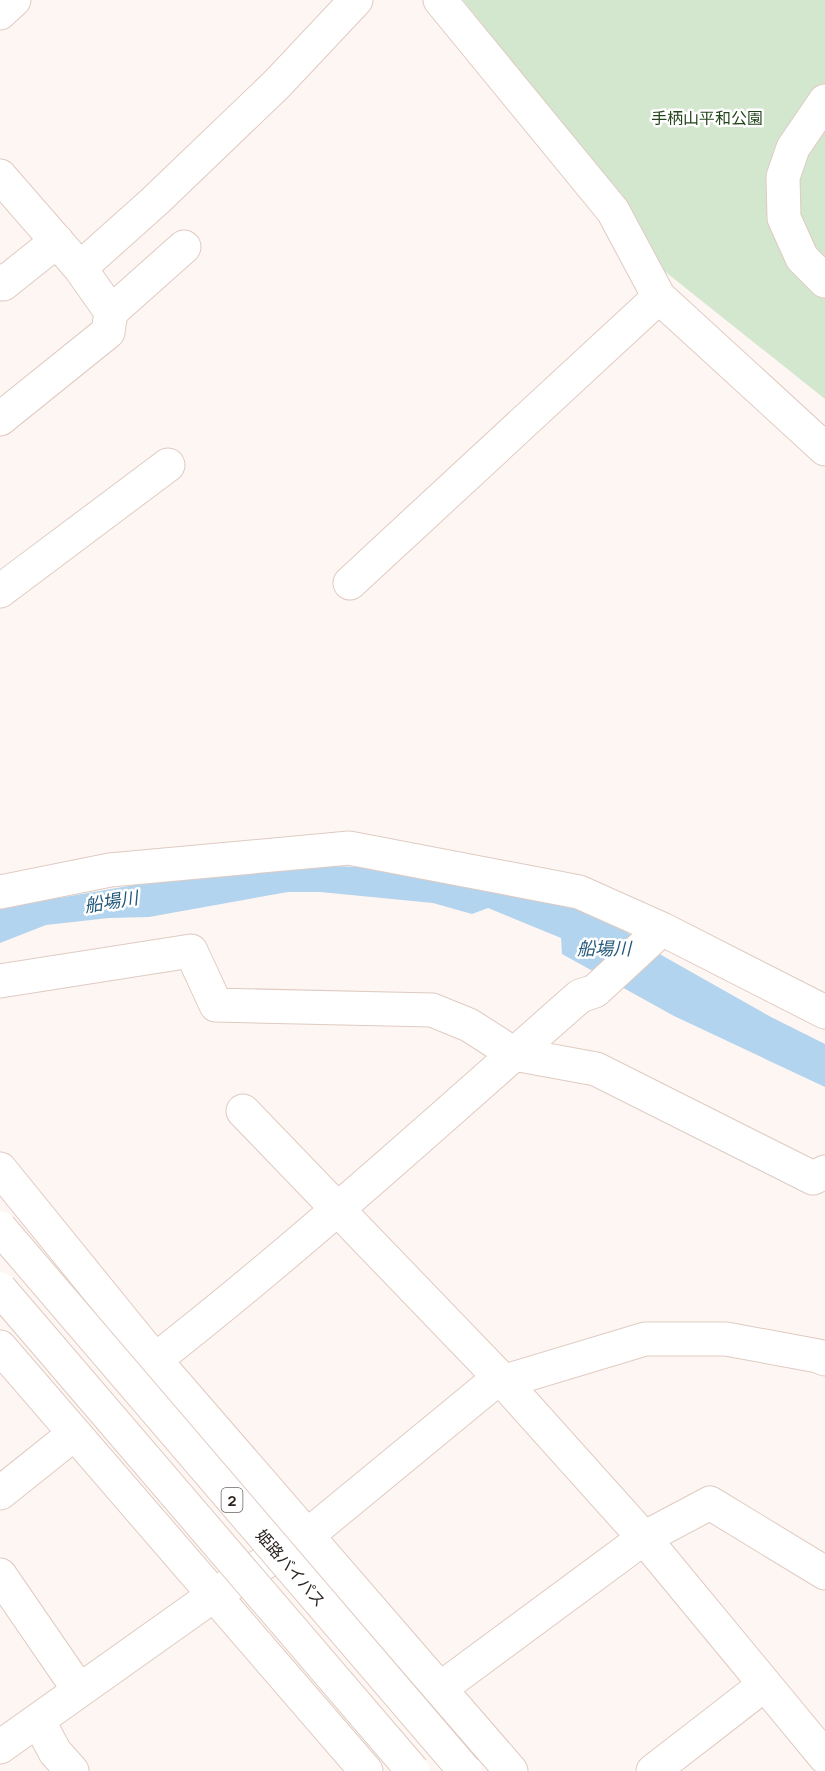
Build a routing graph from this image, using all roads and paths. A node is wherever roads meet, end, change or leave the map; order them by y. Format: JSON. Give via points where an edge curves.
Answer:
{"nodes":[{"id":1,"x":14,"y":0,"type":"edge"},
{"id":2,"x":356,"y":0,"type":"edge"},
{"id":3,"x":440,"y":0,"type":"edge"},
{"id":4,"x":0,"y":13,"type":"edge"},
{"id":5,"x":825,"y":101,"type":"edge"},
{"id":6,"x":0,"y":176,"type":"edge"},
{"id":7,"x":57,"y":241,"type":"junction"},
{"id":8,"x":184,"y":247,"type":"dead end"},
{"id":9,"x":80,"y":268,"type":"junction"},
{"id":10,"x":0,"y":281,"type":"edge"},
{"id":11,"x":825,"y":281,"type":"edge"},
{"id":12,"x":659,"y":297,"type":"junction"},
{"id":13,"x":111,"y":312,"type":"junction"},
{"id":14,"x":0,"y":419,"type":"edge"},
{"id":15,"x":825,"y":448,"type":"edge"},
{"id":16,"x":168,"y":465,"type":"dead end"},
{"id":17,"x":350,"y":583,"type":"dead end"},
{"id":18,"x":0,"y":591,"type":"edge"},
{"id":19,"x":0,"y":892,"type":"edge"},
{"id":20,"x":662,"y":929,"type":"junction"},
{"id":21,"x":0,"y":981,"type":"edge"},
{"id":22,"x":825,"y":1012,"type":"edge"},
{"id":23,"x":514,"y":1054,"type":"junction"},
{"id":24,"x":243,"y":1112,"type":"dead end"},
{"id":25,"x":0,"y":1169,"type":"edge"},
{"id":26,"x":825,"y":1172,"type":"edge"},
{"id":27,"x":336,"y":1209,"type":"junction"},
{"id":28,"x":0,"y":1228,"type":"edge"},
{"id":29,"x":0,"y":1289,"type":"edge"},
{"id":30,"x":0,"y":1347,"type":"edge"},
{"id":31,"x":825,"y":1359,"type":"edge"},
{"id":32,"x":155,"y":1360,"type":"junction"},
{"id":33,"x":504,"y":1382,"type":"junction"},
{"id":34,"x":74,"y":1434,"type":"junction"},
{"id":35,"x":1,"y":1490,"type":"edge"},
{"id":36,"x":308,"y":1535,"type":"junction"},
{"id":37,"x":644,"y":1538,"type":"junction"},
{"id":38,"x":825,"y":1573,"type":"edge"},
{"id":39,"x":0,"y":1575,"type":"edge"},
{"id":40,"x":214,"y":1594,"type":"junction"},
{"id":41,"x":764,"y":1685,"type":"junction"},
{"id":42,"x":441,"y":1688,"type":"junction"},
{"id":43,"x":79,"y":1690,"type":"junction"},
{"id":44,"x":38,"y":1720,"type":"junction"},
{"id":45,"x":0,"y":1747,"type":"edge"},
{"id":46,"x":825,"y":1757,"type":"edge"},
{"id":47,"x":72,"y":1771,"type":"edge"},
{"id":48,"x":366,"y":1771,"type":"edge"},
{"id":49,"x":413,"y":1771,"type":"edge"},
{"id":50,"x":465,"y":1771,"type":"edge"},
{"id":51,"x":511,"y":1771,"type":"edge"},
{"id":52,"x":653,"y":1771,"type":"edge"}],
"edges":[{"from":1,"to":4,"type":"main road"},
{"from":2,"to":9,"type":"main road","via":[[277,84]]},
{"from":3,"to":12,"type":"main road","via":[[613,211]]},
{"from":5,"to":11,"type":"main road","via":[[793,148],[783,177],[784,218],[802,258]]},
{"from":6,"to":7,"type":"main road"},
{"from":7,"to":9,"type":"main road"},
{"from":7,"to":10,"type":"main road","via":[[3,285]]},
{"from":8,"to":13,"type":"main road"},
{"from":9,"to":13,"type":"main road"},
{"from":12,"to":15,"type":"main road"},
{"from":12,"to":17,"type":"main road"},
{"from":13,"to":14,"type":"main road","via":[[108,332]]},
{"from":16,"to":18,"type":"main road"},
{"from":19,"to":20,"type":"main road","via":[[110,870],[350,848],[579,892]]},
{"from":20,"to":22,"type":"main road"},
{"from":20,"to":23,"type":"main road","via":[[595,991],[580,996]]},
{"from":21,"to":23,"type":"main road","via":[[192,951],[216,1005],[432,1010],[469,1025]]},
{"from":23,"to":26,"type":"main road","via":[[596,1069],[813,1178]]},
{"from":23,"to":27,"type":"main road"},
{"from":24,"to":27,"type":"main road"},
{"from":25,"to":32,"type":"main road"},
{"from":27,"to":32,"type":"main road"},
{"from":27,"to":33,"type":"main road"},
{"from":28,"to":50,"type":"main road","name":"姫路バイパス","number":"2","bridge":true},
{"from":29,"to":49,"type":"main road","number":"2","bridge":true},
{"from":30,"to":34,"type":"main road"},
{"from":31,"to":33,"type":"main road","via":[[726,1339],[645,1338]]},
{"from":32,"to":36,"type":"main road"},
{"from":33,"to":36,"type":"main road","via":[[489,1386]]},
{"from":33,"to":37,"type":"main road"},
{"from":34,"to":35,"type":"main road"},
{"from":34,"to":40,"type":"main road"},
{"from":36,"to":40,"type":"main road"},
{"from":36,"to":42,"type":"main road"},
{"from":37,"to":38,"type":"main road","via":[[710,1503]]},
{"from":37,"to":41,"type":"main road"},
{"from":37,"to":42,"type":"main road"},
{"from":39,"to":43,"type":"main road"},
{"from":40,"to":43,"type":"main road"},
{"from":40,"to":48,"type":"main road"},
{"from":41,"to":46,"type":"main road"},
{"from":41,"to":52,"type":"main road"},
{"from":42,"to":51,"type":"main road"},
{"from":43,"to":44,"type":"main road"},
{"from":44,"to":45,"type":"main road"},
{"from":44,"to":47,"type":"main road","via":[[55,1752]]}]}
